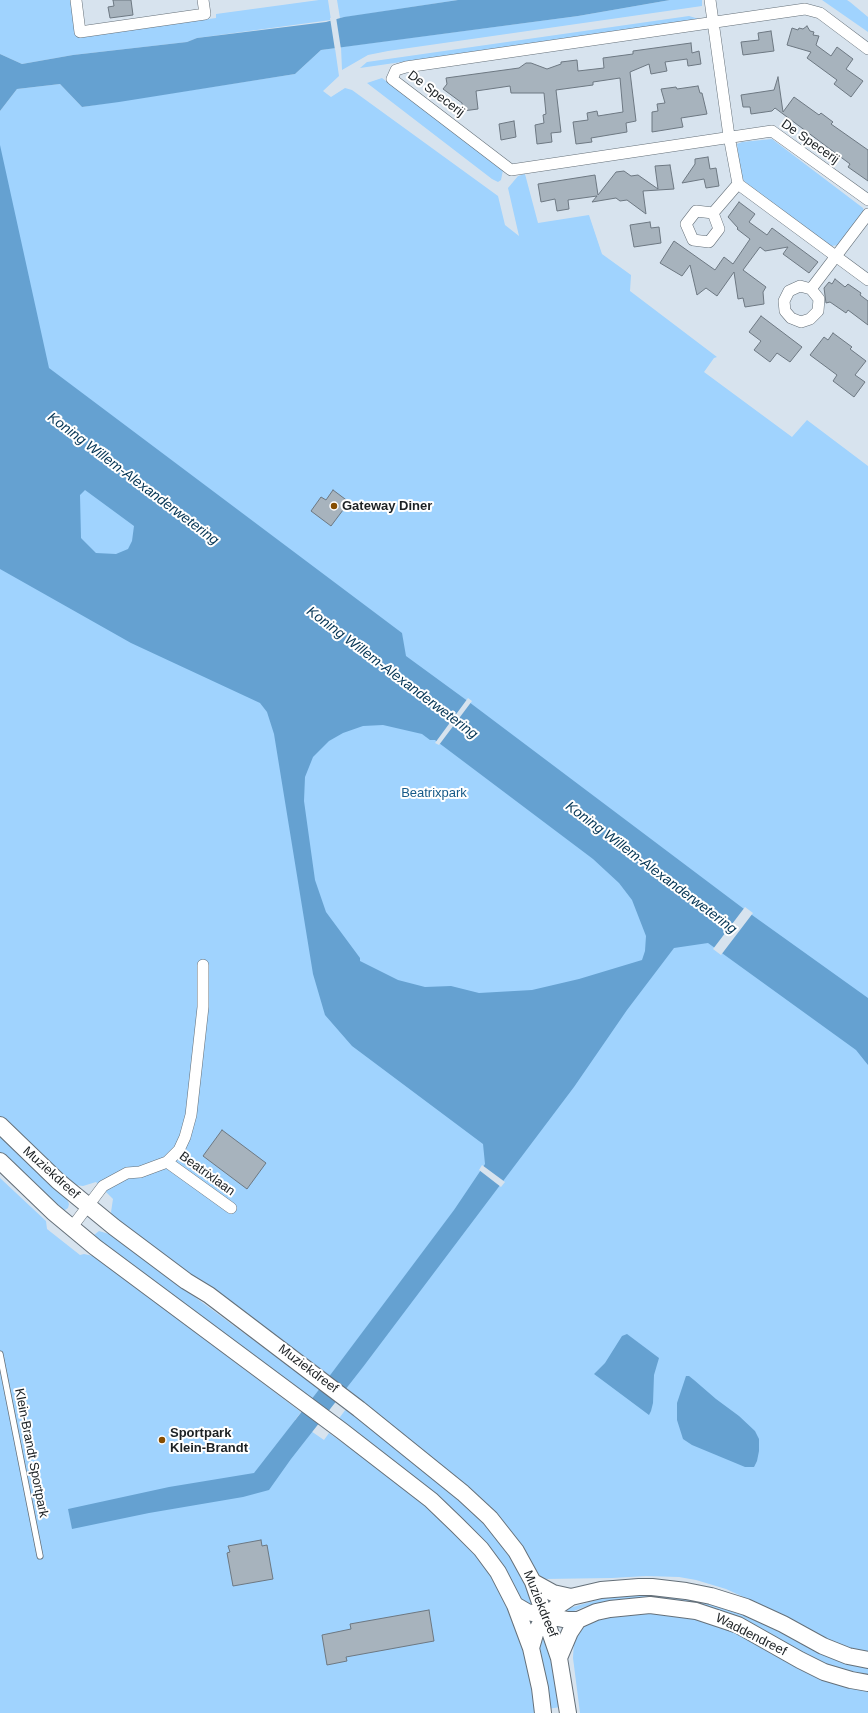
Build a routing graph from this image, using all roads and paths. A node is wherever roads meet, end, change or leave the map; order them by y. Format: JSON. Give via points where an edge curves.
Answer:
{"nodes":[{"id":1,"x":76,"y":0,"type":"edge"},
{"id":2,"x":203,"y":0,"type":"edge"},
{"id":3,"x":710,"y":0,"type":"edge"},
{"id":4,"x":713,"y":23,"type":"junction"},
{"id":5,"x":868,"y":49,"type":"edge"},
{"id":6,"x":729,"y":136,"type":"junction"},
{"id":7,"x":738,"y":184,"type":"junction"},
{"id":8,"x":868,"y":200,"type":"edge"},
{"id":9,"x":713,"y":213,"type":"dead end"},
{"id":10,"x":868,"y":214,"type":"edge"},
{"id":11,"x":836,"y":256,"type":"junction"},
{"id":12,"x":868,"y":280,"type":"edge"},
{"id":13,"x":811,"y":289,"type":"dead end"},
{"id":14,"x":203,"y":965,"type":"dead end"},
{"id":15,"x":0,"y":1125,"type":"edge"},
{"id":16,"x":0,"y":1161,"type":"edge"},
{"id":17,"x":167,"y":1162,"type":"junction"},
{"id":18,"x":88,"y":1206,"type":"junction"},
{"id":19,"x":231,"y":1208,"type":"dead end"},
{"id":20,"x":72,"y":1228,"type":"junction"},
{"id":21,"x":0,"y":1354,"type":"edge"},
{"id":22,"x":40,"y":1556,"type":"dead end"},
{"id":23,"x":533,"y":1582,"type":"junction"},
{"id":24,"x":571,"y":1597,"type":"junction"},
{"id":25,"x":515,"y":1605,"type":"junction"},
{"id":26,"x":546,"y":1616,"type":"junction"},
{"id":27,"x":578,"y":1620,"type":"junction"},
{"id":28,"x":531,"y":1648,"type":"junction"},
{"id":29,"x":559,"y":1658,"type":"junction"},
{"id":30,"x":868,"y":1660,"type":"edge"},
{"id":31,"x":868,"y":1683,"type":"edge"},
{"id":32,"x":543,"y":1713,"type":"edge"},
{"id":33,"x":568,"y":1713,"type":"edge"}],
"edges":[{"from":1,"to":2,"type":"street","via":[[80,32],[205,14]]},
{"from":3,"to":4,"type":"street"},
{"from":4,"to":5,"type":"street","name":"De Specerij","via":[[805,9],[820,13]]},
{"from":4,"to":6,"type":"street"},
{"from":4,"to":6,"type":"street","name":"De Specerij","via":[[406,67],[396,70],[392,79],[511,170]]},
{"from":6,"to":7,"type":"street"},
{"from":6,"to":8,"type":"street","name":"De Specerij","via":[[772,131]]},
{"from":7,"to":9,"type":"street"},
{"from":7,"to":11,"type":"street"},
{"from":10,"to":11,"type":"street"},
{"from":11,"to":12,"type":"street"},
{"from":11,"to":13,"type":"street"},
{"from":14,"to":17,"type":"street","via":[[203,1007],[191,1115],[179,1150]]},
{"from":15,"to":18,"type":"main road","name":"Muziekdreef"},
{"from":16,"to":20,"type":"main road","name":"Muziekdreef"},
{"from":17,"to":18,"type":"street","name":"Beatrixlaan","via":[[115,1179],[103,1186]]},
{"from":17,"to":19,"type":"street","name":"Beatrixlaan"},
{"from":18,"to":20,"type":"street","name":"Beatrixlaan"},
{"from":18,"to":23,"type":"main road","name":"Muziekdreef","via":[[317,1376],[463,1493],[490,1518],[516,1551]]},
{"from":20,"to":25,"type":"main road","name":"Muziekdreef","via":[[431,1500],[481,1549],[498,1572]]},
{"from":21,"to":22,"type":"lane","name":"Klein-Brandt Sportpark"},
{"from":23,"to":24,"type":"main road","via":[[553,1593]]},
{"from":23,"to":26,"type":"main road","name":"Muziekdreef"},
{"from":24,"to":26,"type":"main road"},
{"from":24,"to":30,"type":"main road","name":"Waddendreef","via":[[595,1591],[639,1587],[664,1588],[711,1596],[763,1614],[834,1651]]},
{"from":25,"to":26,"type":"main road","name":"Waddendreef","via":[[528,1612]]},
{"from":25,"to":28,"type":"main road","name":"Muziekdreef"},
{"from":26,"to":27,"type":"main road","name":"Waddendreef"},
{"from":26,"to":28,"type":"main road","via":[[538,1627]]},
{"from":26,"to":29,"type":"main road","name":"Muziekdreef"},
{"from":27,"to":29,"type":"main road"},
{"from":27,"to":31,"type":"main road","name":"Waddendreef","via":[[596,1612],[650,1605],[696,1611],[738,1625],[824,1672]]},
{"from":28,"to":32,"type":"main road","name":"Muziekdreef"},
{"from":29,"to":33,"type":"main road","name":"Muziekdreef"}]}
